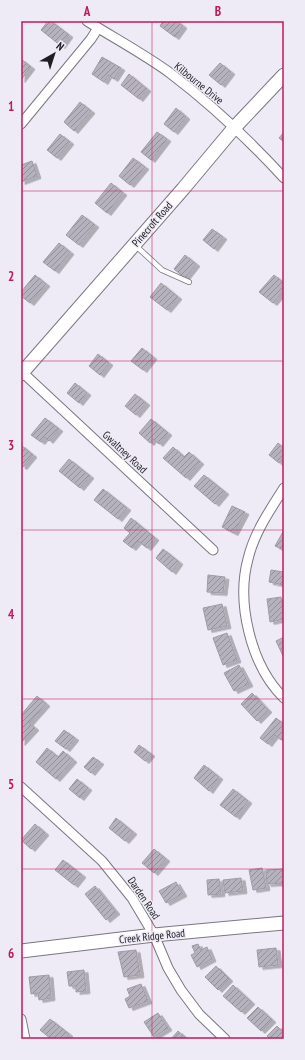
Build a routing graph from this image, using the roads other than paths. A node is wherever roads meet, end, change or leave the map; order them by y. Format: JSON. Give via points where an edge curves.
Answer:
{"nodes":[{"id":1,"x":87,"y":21,"type":"edge"},
{"id":2,"x":98,"y":28,"type":"junction"},
{"id":3,"x":284,"y":75,"type":"edge"},
{"id":4,"x":21,"y":124,"type":"edge"},
{"id":5,"x":234,"y":128,"type":"junction"},
{"id":6,"x":284,"y":178,"type":"edge"},
{"id":7,"x":134,"y":244,"type":"junction"},
{"id":8,"x":189,"y":282,"type":"dead end"},
{"id":9,"x":21,"y":372,"type":"edge"},
{"id":10,"x":284,"y":488,"type":"edge"},
{"id":11,"x":213,"y":550,"type":"dead end"},
{"id":12,"x":284,"y":698,"type":"edge"},
{"id":13,"x":21,"y":787,"type":"edge"},
{"id":14,"x":284,"y":924,"type":"edge"},
{"id":15,"x":154,"y":935,"type":"junction"},
{"id":16,"x":21,"y":951,"type":"edge"},
{"id":17,"x":21,"y":1019,"type":"edge"},
{"id":18,"x":25,"y":1039,"type":"edge"},
{"id":19,"x":225,"y":1039,"type":"edge"}],
"edges":[{"from":1,"to":2,"type":"street","name":"Kilbourne Drive"},
{"from":2,"to":4,"type":"street"},
{"from":2,"to":5,"type":"street","name":"Kilbourne Drive","via":[[169,72]]},
{"from":3,"to":5,"type":"street","name":"Pinecroft Road"},
{"from":5,"to":6,"type":"street","name":"Kilbourne Drive"},
{"from":5,"to":7,"type":"street","name":"Pinecroft Road"},
{"from":7,"to":8,"type":"lane","via":[[162,270]]},
{"from":7,"to":9,"type":"street","name":"Pinecroft Road"},
{"from":9,"to":11,"type":"street","name":"Gwaltney Road"},
{"from":10,"to":12,"type":"street","via":[[264,519],[248,559],[244,602],[249,636],[274,688]]},
{"from":13,"to":15,"type":"street","name":"Darden Road","via":[[102,860],[132,898]]},
{"from":14,"to":15,"type":"street","name":"Creek Ridge Road"},
{"from":15,"to":16,"type":"street","name":"Creek Ridge Road"},
{"from":15,"to":19,"type":"street","name":"Darden Road","via":[[181,990],[199,1014]]},
{"from":17,"to":18,"type":"street"}]}
